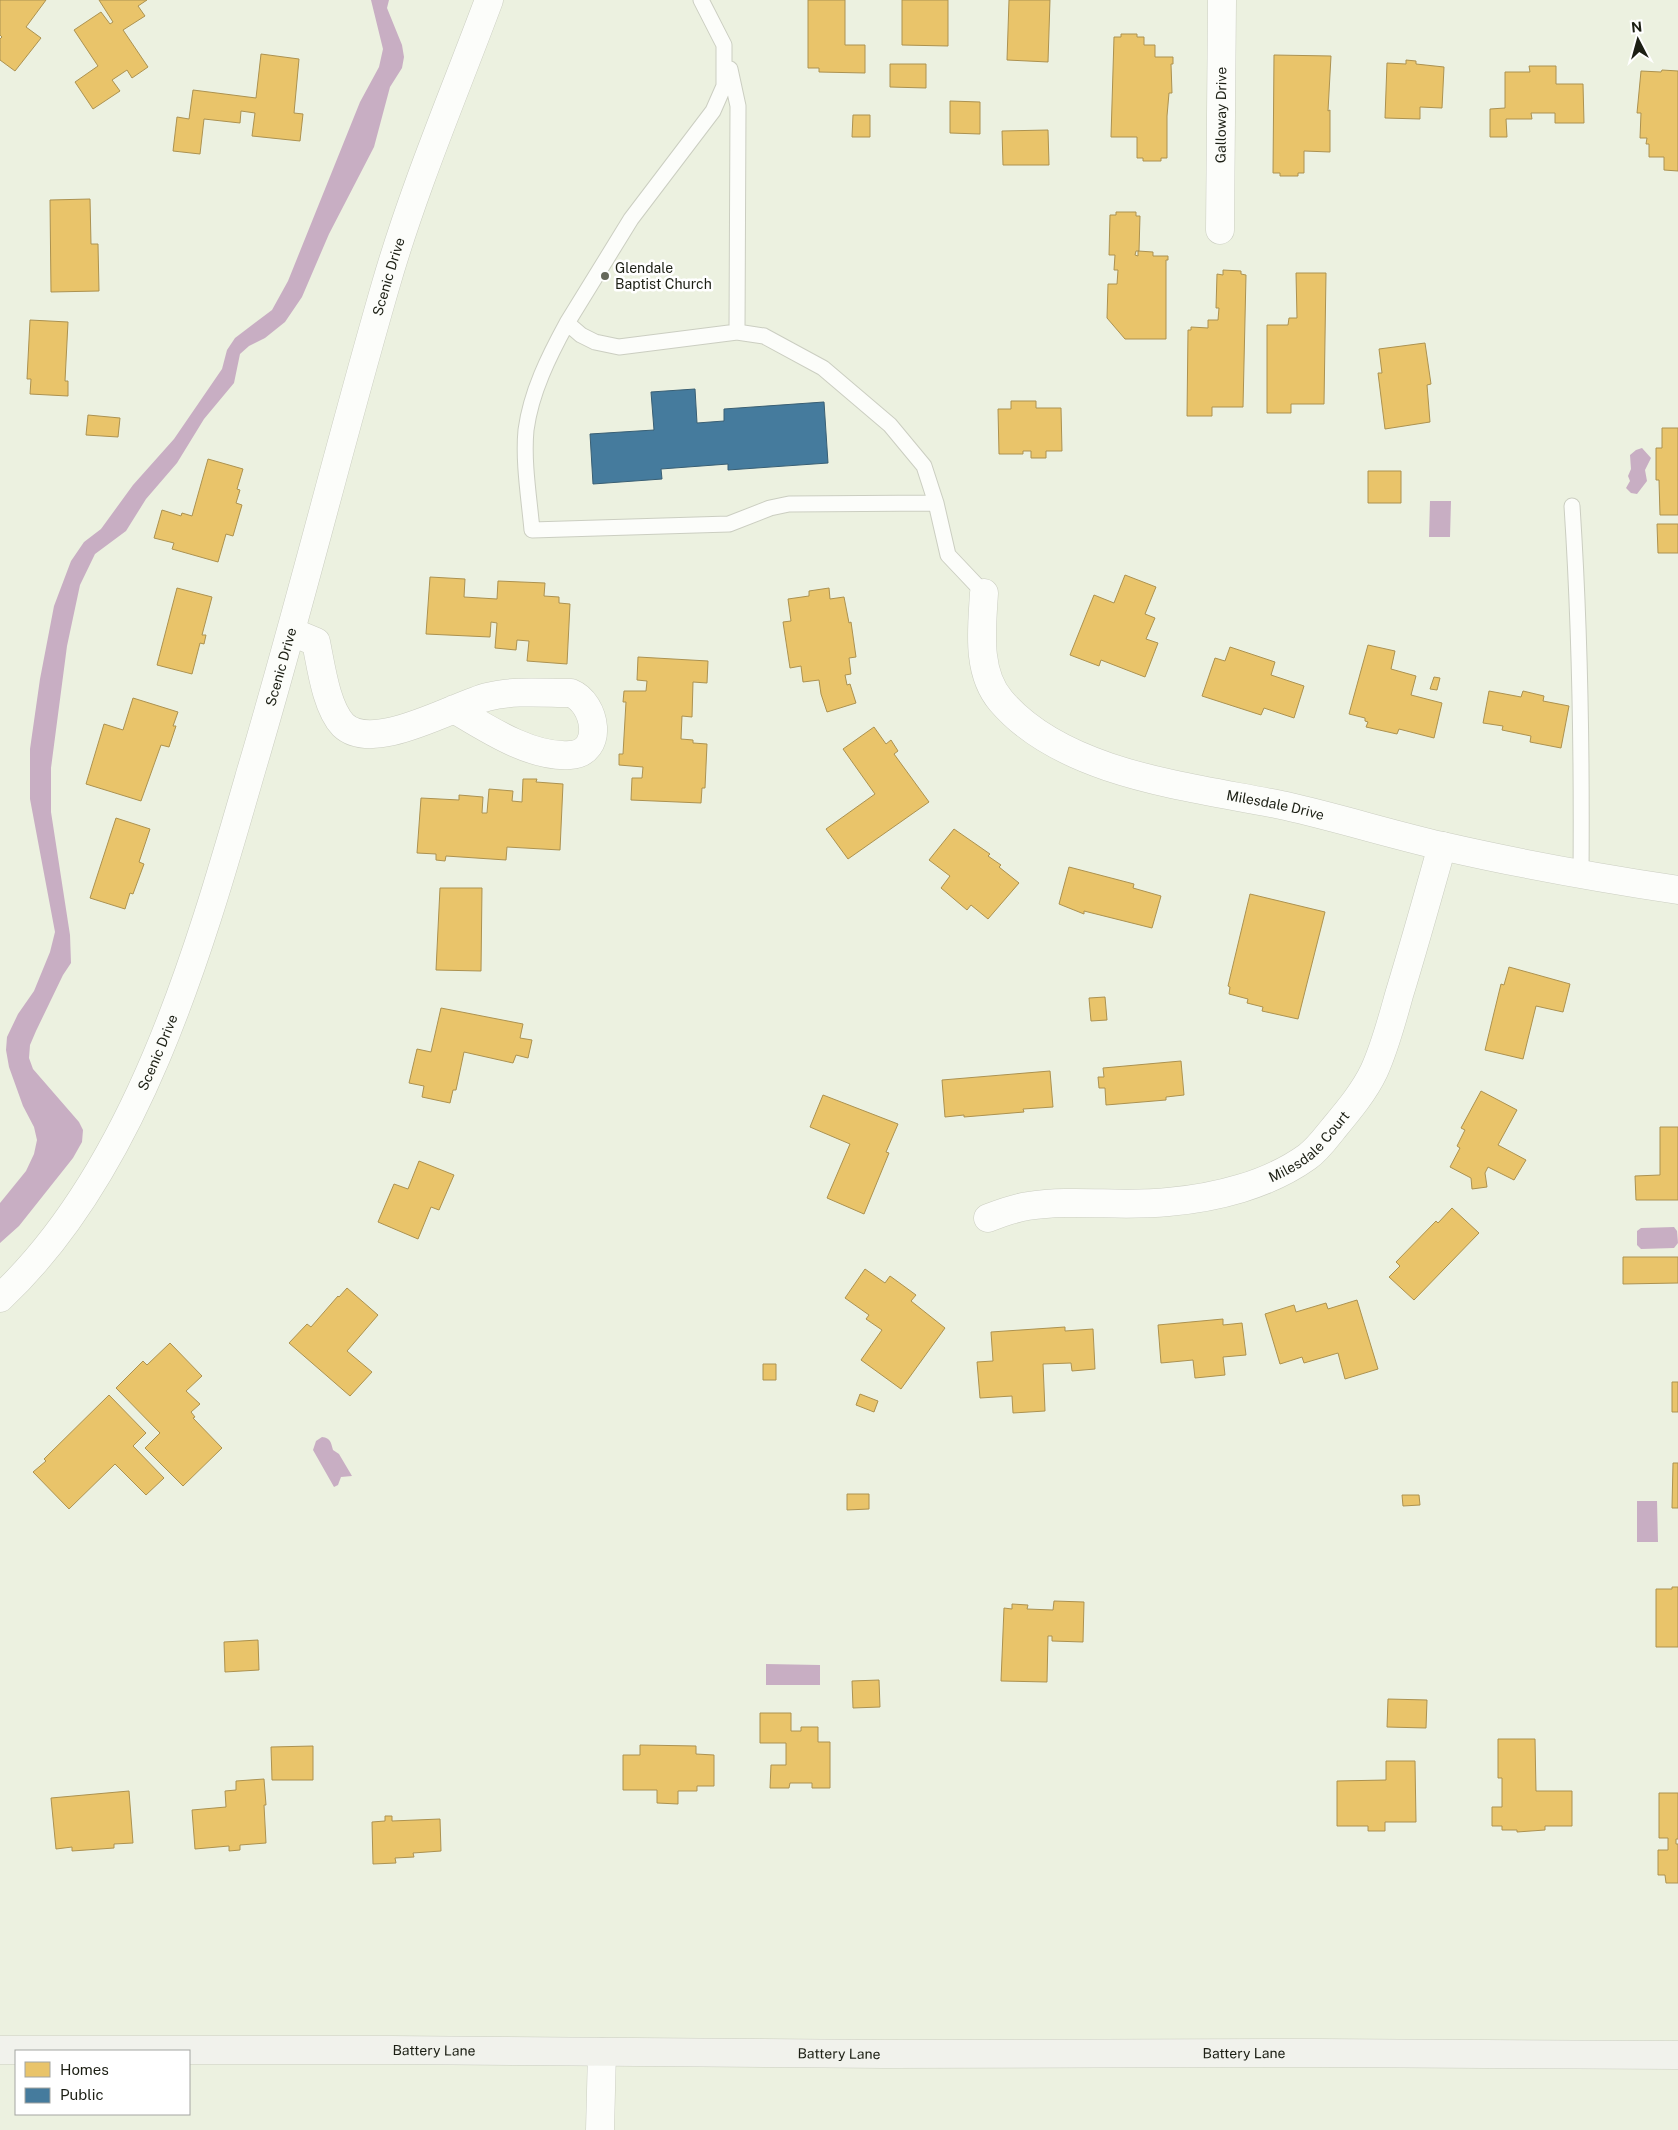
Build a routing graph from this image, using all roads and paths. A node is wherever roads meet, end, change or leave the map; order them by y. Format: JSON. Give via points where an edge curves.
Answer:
{"nodes":[{"id":1,"x":489,"y":0,"type":"edge"},
{"id":2,"x":701,"y":0,"type":"edge"},
{"id":3,"x":1222,"y":0,"type":"edge"},
{"id":4,"x":724,"y":45,"type":"junction"},
{"id":5,"x":1220,"y":230,"type":"dead end"},
{"id":6,"x":567,"y":323,"type":"junction"},
{"id":7,"x":737,"y":332,"type":"junction"},
{"id":8,"x":936,"y":504,"type":"junction"},
{"id":9,"x":1572,"y":506,"type":"dead end"},
{"id":10,"x":984,"y":593,"type":"joint"},
{"id":11,"x":292,"y":632,"type":"junction"},
{"id":12,"x":454,"y":709,"type":"dead end"},
{"id":13,"x":1442,"y":846,"type":"junction"},
{"id":14,"x":1581,"y":875,"type":"junction"},
{"id":15,"x":1678,"y":890,"type":"edge"},
{"id":16,"x":988,"y":1218,"type":"dead end"},
{"id":17,"x":0,"y":1298,"type":"edge"},
{"id":18,"x":0,"y":2050,"type":"edge"},
{"id":19,"x":602,"y":2052,"type":"junction"},
{"id":20,"x":1678,"y":2055,"type":"edge"},
{"id":21,"x":600,"y":2130,"type":"edge"}],
"edges":[{"from":1,"to":11,"type":"street","name":"Scenic Drive","via":[[394,258]]},
{"from":2,"to":4,"type":"lane"},
{"from":3,"to":5,"type":"street","name":"Galloway Drive"},
{"from":4,"to":6,"type":"lane","via":[[724,86],[713,111],[631,219]]},
{"from":4,"to":7,"type":"lane","via":[[738,106]]},
{"from":6,"to":7,"type":"lane","via":[[595,342],[619,347]]},
{"from":6,"to":8,"type":"lane","via":[[545,366],[526,430],[532,530],[729,524],[789,504]]},
{"from":7,"to":8,"type":"lane","via":[[764,336],[822,368],[890,425],[924,466]]},
{"from":8,"to":10,"type":"lane","via":[[948,555]]},
{"from":9,"to":14,"type":"lane","via":[[1582,788]]},
{"from":10,"to":13,"type":"street","name":"Milesdale Drive","via":[[984,660],[992,688],[1010,711],[1052,743],[1076,755],[1186,787],[1287,806]]},
{"from":11,"to":12,"type":"street","via":[[316,642],[331,704],[342,724],[353,731],[363,734],[395,731]]},
{"from":11,"to":17,"type":"street","name":"Scenic Drive","via":[[217,891],[172,1016],[138,1096],[121,1133],[52,1243]]},
{"from":13,"to":14,"type":"street","name":"Milesdale Drive"},
{"from":13,"to":16,"type":"street","name":"Milesdale Court","via":[[1374,1072],[1348,1112],[1309,1155],[1268,1178],[1196,1198],[1132,1204],[1026,1206]]},
{"from":14,"to":15,"type":"street","name":"Milesdale Drive"},
{"from":18,"to":19,"type":"main road","name":"Battery Lane"},
{"from":19,"to":20,"type":"main road","name":"Battery Lane"},
{"from":19,"to":21,"type":"street"}]}
